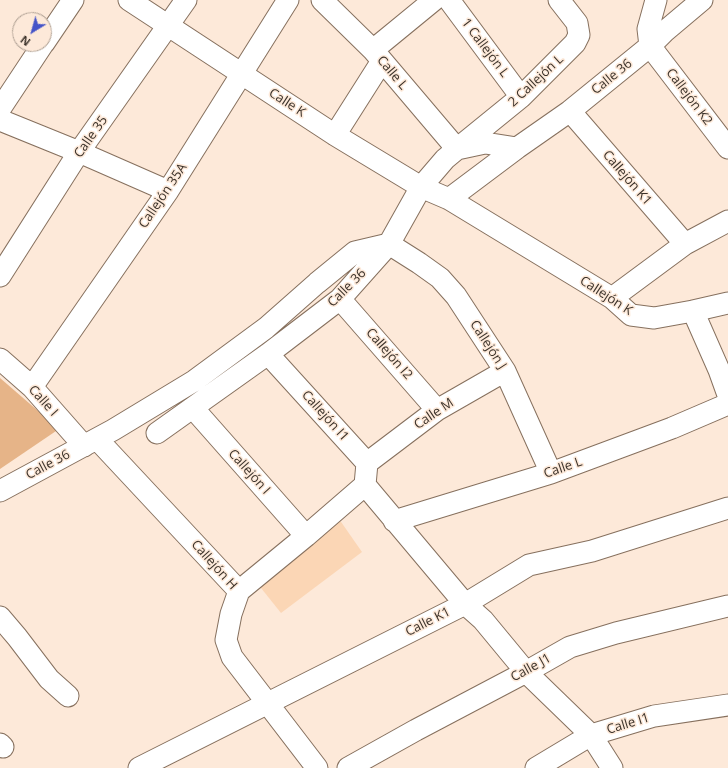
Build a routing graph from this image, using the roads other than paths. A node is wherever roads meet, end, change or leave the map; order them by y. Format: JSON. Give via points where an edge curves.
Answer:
{"nodes":[{"id":1,"x":72,"y":0,"type":"edge"},
{"id":2,"x":129,"y":0,"type":"edge"},
{"id":3,"x":186,"y":0,"type":"edge"},
{"id":4,"x":288,"y":0,"type":"edge"},
{"id":5,"x":322,"y":0,"type":"edge"},
{"id":6,"x":434,"y":0,"type":"edge"},
{"id":7,"x":449,"y":0,"type":"edge"},
{"id":8,"x":559,"y":0,"type":"edge"},
{"id":9,"x":656,"y":0,"type":"edge"},
{"id":10,"x":702,"y":0,"type":"edge"},
{"id":11,"x":168,"y":26,"type":"junction"},
{"id":12,"x":52,"y":31,"type":"edge"},
{"id":13,"x":650,"y":46,"type":"junction"},
{"id":14,"x":38,"y":52,"type":"edge"},
{"id":15,"x":377,"y":55,"type":"junction"},
{"id":16,"x":242,"y":74,"type":"junction"},
{"id":17,"x":521,"y":97,"type":"junction"},
{"id":18,"x":0,"y":109,"type":"edge"},
{"id":19,"x":570,"y":111,"type":"junction"},
{"id":20,"x":0,"y":120,"type":"edge"},
{"id":21,"x":335,"y":135,"type":"junction"},
{"id":22,"x":517,"y":148,"type":"junction"},
{"id":23,"x":728,"y":148,"type":"edge"},
{"id":24,"x":457,"y":149,"type":"junction"},
{"id":25,"x":80,"y":152,"type":"junction"},
{"id":26,"x":421,"y":187,"type":"junction"},
{"id":27,"x":168,"y":190,"type":"junction"},
{"id":28,"x":449,"y":199,"type":"junction"},
{"id":29,"x":728,"y":221,"type":"edge"},
{"id":30,"x":389,"y":244,"type":"junction"},
{"id":31,"x":685,"y":244,"type":"junction"},
{"id":32,"x":0,"y":276,"type":"edge"},
{"id":33,"x":612,"y":298,"type":"junction"},
{"id":34,"x":340,"y":299,"type":"junction"},
{"id":35,"x":728,"y":303,"type":"edge"},
{"id":36,"x":693,"y":311,"type":"junction"},
{"id":37,"x":268,"y":354,"type":"junction"},
{"id":38,"x":0,"y":360,"type":"edge"},
{"id":39,"x":505,"y":371,"type":"junction"},
{"id":40,"x":32,"y":387,"type":"junction"},
{"id":41,"x":728,"y":395,"type":"edge"},
{"id":42,"x":728,"y":404,"type":"edge"},
{"id":43,"x":192,"y":408,"type":"junction"},
{"id":44,"x":437,"y":410,"type":"junction"},
{"id":45,"x":157,"y":433,"type":"dead end"},
{"id":46,"x":90,"y":442,"type":"junction"},
{"id":47,"x":367,"y":463,"type":"junction"},
{"id":48,"x":551,"y":474,"type":"junction"},
{"id":49,"x":365,"y":485,"type":"junction"},
{"id":50,"x":0,"y":491,"type":"edge"},
{"id":51,"x":728,"y":508,"type":"edge"},
{"id":52,"x":394,"y":521,"type":"junction"},
{"id":53,"x":306,"y":536,"type":"junction"},
{"id":54,"x":239,"y":591,"type":"junction"},
{"id":55,"x":465,"y":604,"type":"junction"},
{"id":56,"x":728,"y":606,"type":"edge"},
{"id":57,"x":0,"y":617,"type":"edge"},
{"id":58,"x":526,"y":672,"type":"junction"},
{"id":59,"x":68,"y":696,"type":"dead end"},
{"id":60,"x":268,"y":703,"type":"junction"},
{"id":61,"x":728,"y":705,"type":"edge"},
{"id":62,"x":591,"y":735,"type":"junction"},
{"id":63,"x":139,"y":768,"type":"edge"},
{"id":64,"x":318,"y":768,"type":"edge"},
{"id":65,"x":348,"y":768,"type":"edge"},
{"id":66,"x":536,"y":768,"type":"edge"},
{"id":67,"x":612,"y":768,"type":"edge"}],
"edges":[{"from":1,"to":12,"type":"street"},
{"from":2,"to":11,"type":"street","name":"Calle K"},
{"from":3,"to":11,"type":"street","name":"Calle 35"},
{"from":4,"to":16,"type":"street","name":"Callejón 35A"},
{"from":5,"to":15,"type":"street","name":"Calle L"},
{"from":6,"to":15,"type":"street"},
{"from":7,"to":17,"type":"street","name":"1 Callejón L"},
{"from":8,"to":17,"type":"street","name":"2 Callejón L","via":[[577,24],[578,35],[575,43]]},
{"from":9,"to":13,"type":"street","via":[[648,30]]},
{"from":10,"to":13,"type":"street","name":"Calle 36"},
{"from":11,"to":16,"type":"street","name":"Calle K"},
{"from":11,"to":25,"type":"street","name":"Calle 35"},
{"from":13,"to":19,"type":"street","name":"Calle 36"},
{"from":13,"to":23,"type":"street","name":"Callejón K2"},
{"from":14,"to":18,"type":"street"},
{"from":15,"to":21,"type":"street"},
{"from":15,"to":24,"type":"street","name":"Calle L"},
{"from":16,"to":21,"type":"street","name":"Calle K"},
{"from":16,"to":27,"type":"street","name":"Callejón 35A"},
{"from":17,"to":24,"type":"street","name":"2 Callejón L"},
{"from":19,"to":22,"type":"street","name":"Calle 36"},
{"from":19,"to":31,"type":"street","name":"Callejón K1"},
{"from":20,"to":25,"type":"street"},
{"from":21,"to":26,"type":"street","name":"Calle K"},
{"from":22,"to":24,"type":"street","via":[[485,143]]},
{"from":22,"to":28,"type":"street","name":"Calle 36"},
{"from":24,"to":26,"type":"street","name":"Calle 36"},
{"from":25,"to":27,"type":"street"},
{"from":25,"to":32,"type":"street","name":"Calle 35"},
{"from":26,"to":28,"type":"street","name":"Calle K"},
{"from":26,"to":30,"type":"street","name":"Calle 36"},
{"from":27,"to":40,"type":"street","name":"Callejón 35A"},
{"from":28,"to":33,"type":"street","name":"Callejón K"},
{"from":29,"to":31,"type":"street"},
{"from":30,"to":34,"type":"street","name":"Calle 36"},
{"from":30,"to":39,"type":"street","name":"Callejón J","via":[[420,263],[452,291]]},
{"from":30,"to":46,"type":"street","name":"Calle 36","via":[[355,252],[266,328],[194,381]]},
{"from":31,"to":33,"type":"street"},
{"from":33,"to":36,"type":"street","name":"Callejón K","via":[[631,316],[654,318]]},
{"from":34,"to":37,"type":"street","name":"Calle 36"},
{"from":34,"to":44,"type":"street","name":"Callejón I2"},
{"from":35,"to":36,"type":"street","name":"Callejón K"},
{"from":36,"to":41,"type":"street"},
{"from":37,"to":43,"type":"street","name":"Calle 36"},
{"from":37,"to":47,"type":"street","name":"Callejón I1"},
{"from":38,"to":40,"type":"street","name":"Calle I"},
{"from":39,"to":44,"type":"street","name":"Calle M"},
{"from":39,"to":48,"type":"street","name":"Callejón J"},
{"from":40,"to":46,"type":"street","name":"Calle I"},
{"from":42,"to":48,"type":"street","name":"Calle L"},
{"from":43,"to":45,"type":"street","name":"Calle 36"},
{"from":43,"to":53,"type":"street","name":"Callejón I"},
{"from":44,"to":47,"type":"street","name":"Calle M"},
{"from":46,"to":50,"type":"street","name":"Calle 36"},
{"from":46,"to":54,"type":"street","name":"Callejón H"},
{"from":47,"to":49,"type":"street"},
{"from":48,"to":52,"type":"street","name":"Calle L"},
{"from":49,"to":52,"type":"street"},
{"from":49,"to":53,"type":"street"},
{"from":51,"to":55,"type":"street","name":"Calle K1","via":[[592,551],[529,565]]},
{"from":52,"to":55,"type":"street"},
{"from":53,"to":54,"type":"street"},
{"from":54,"to":60,"type":"street","name":"Callejón H","via":[[226,640],[232,657]]},
{"from":55,"to":58,"type":"street","via":[[483,620]]},
{"from":55,"to":60,"type":"street","name":"Calle K1"},
{"from":56,"to":58,"type":"street","name":"Calle J1","via":[[616,632],[570,646]]},
{"from":57,"to":59,"type":"street","via":[[49,679]]},
{"from":58,"to":62,"type":"street"},
{"from":58,"to":65,"type":"street","name":"Calle J1"},
{"from":60,"to":63,"type":"street","name":"Calle K1"},
{"from":60,"to":64,"type":"street","name":"Callejón H"},
{"from":61,"to":62,"type":"street","name":"Calle I1","via":[[654,716]]},
{"from":62,"to":66,"type":"street","name":"Calle I1"},
{"from":62,"to":67,"type":"street"}]}
